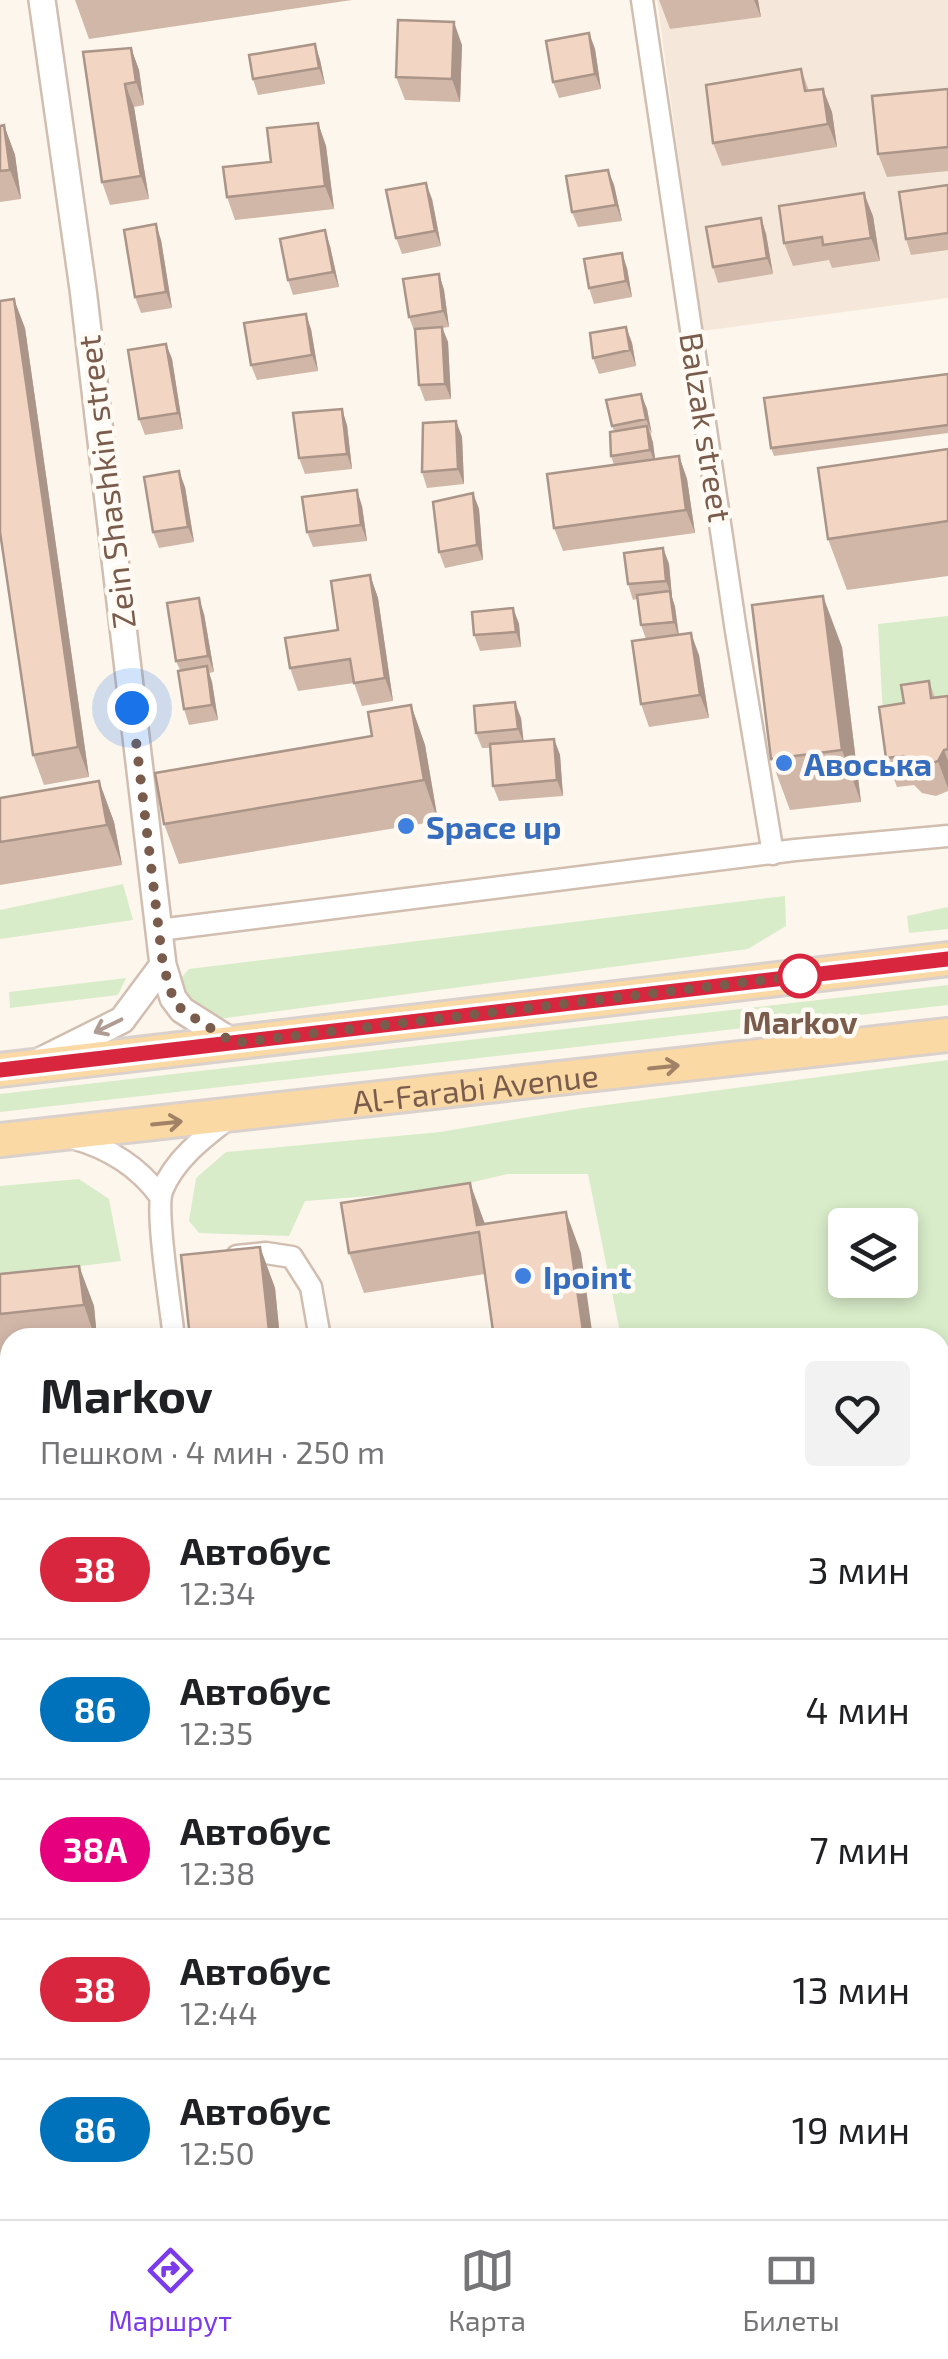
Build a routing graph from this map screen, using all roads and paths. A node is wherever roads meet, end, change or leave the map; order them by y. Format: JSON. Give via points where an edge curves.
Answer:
{"nodes":[{"id":1,"x":42,"y":0,"type":"edge"},
{"id":2,"x":642,"y":0,"type":"edge"},
{"id":3,"x":948,"y":836,"type":"edge"},
{"id":4,"x":773,"y":854,"type":"junction"},
{"id":5,"x":158,"y":930,"type":"junction"},
{"id":6,"x":933,"y":961,"type":"edge"},
{"id":7,"x":163,"y":965,"type":"junction"},
{"id":8,"x":948,"y":1036,"type":"edge"},
{"id":9,"x":234,"y":1043,"type":"junction"},
{"id":10,"x":33,"y":1065,"type":"junction"},
{"id":11,"x":0,"y":1070,"type":"edge"},
{"id":12,"x":232,"y":1115,"type":"junction"},
{"id":13,"x":58,"y":1134,"type":"junction"},
{"id":14,"x":0,"y":1140,"type":"edge"},
{"id":15,"x":160,"y":1196,"type":"junction"},
{"id":16,"x":216,"y":1259,"type":"edge"},
{"id":17,"x":174,"y":1328,"type":"edge"},
{"id":18,"x":318,"y":1328,"type":"edge"}],
"edges":[{"from":1,"to":5,"type":"street","name":"Zein Shashkin street"},
{"from":2,"to":4,"type":"street","name":"Balzak street"},
{"from":3,"to":4,"type":"street"},
{"from":4,"to":5,"type":"street"},
{"from":5,"to":7,"type":"street","name":"Zein Shashkin street"},
{"from":6,"to":9,"type":"main road"},
{"from":7,"to":9,"type":"street","name":"Zein Shashkin street","via":[[182,1010]]},
{"from":7,"to":10,"type":"street","one_way":true,"via":[[122,1020]]},
{"from":12,"to":8,"type":"main road","name":"Al-Farabi Avenue","one_way":true},
{"from":9,"to":10,"type":"main road"},
{"from":10,"to":11,"type":"main road"},
{"from":13,"to":12,"type":"main road","name":"Al-Farabi Avenue","one_way":true},
{"from":12,"to":15,"type":"street","via":[[171,1172]]},
{"from":13,"to":14,"type":"main road","name":"Al-Farabi Avenue"},
{"from":13,"to":15,"type":"street","via":[[122,1158]]},
{"from":15,"to":17,"type":"street","via":[[174,1263]]},
{"from":16,"to":18,"type":"street","via":[[292,1257],[311,1286]]}]}
